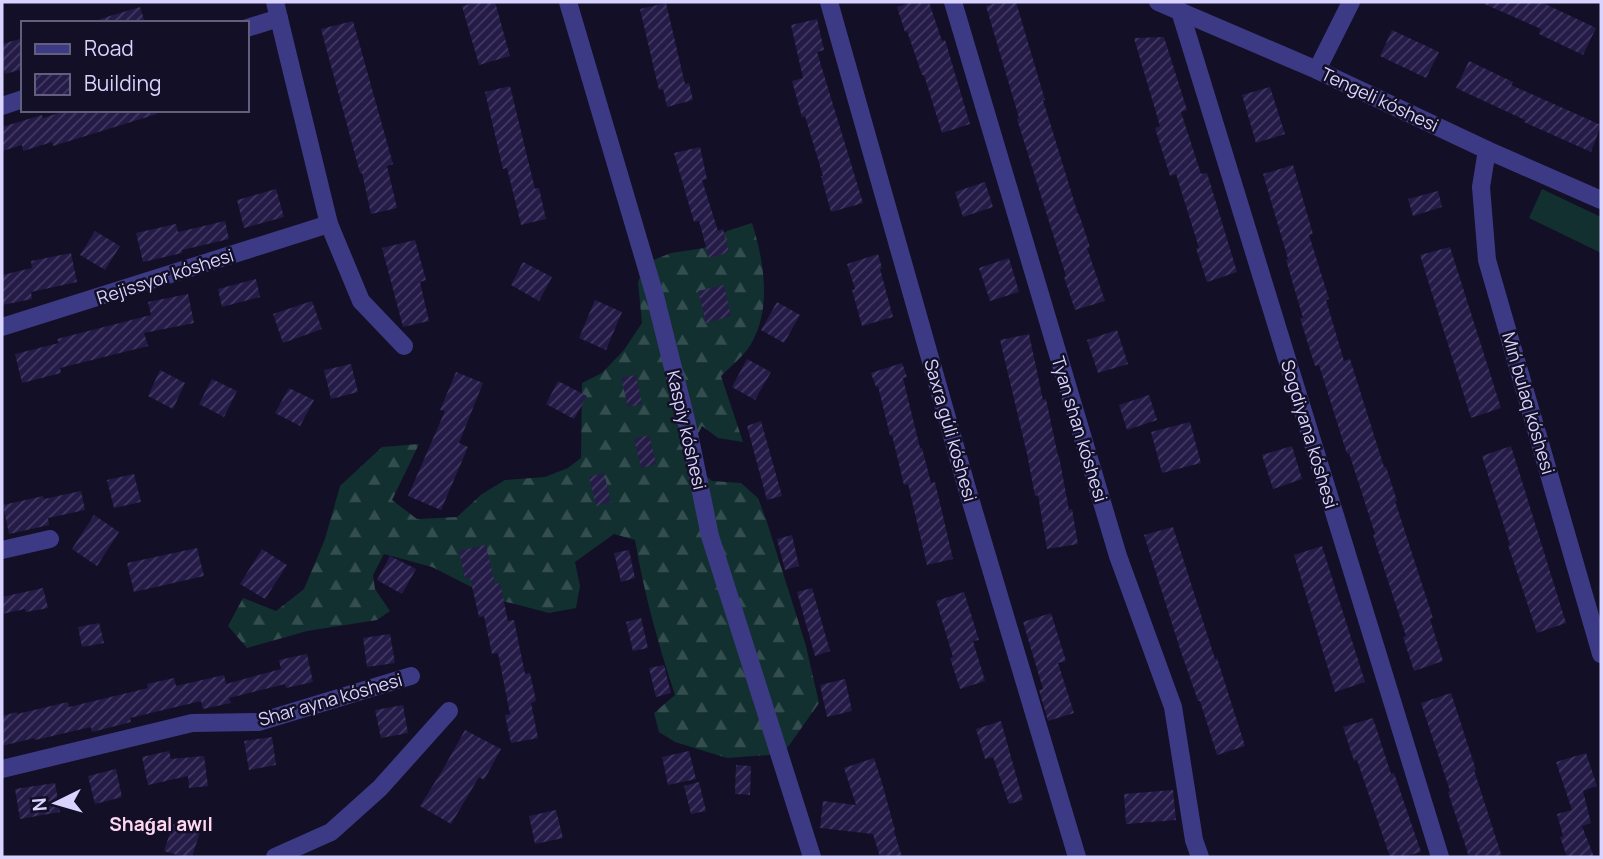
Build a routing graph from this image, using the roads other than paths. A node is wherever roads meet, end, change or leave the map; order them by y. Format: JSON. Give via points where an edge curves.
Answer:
{"nodes":[{"id":1,"x":568,"y":2,"type":"edge"},
{"id":2,"x":829,"y":2,"type":"edge"},
{"id":3,"x":953,"y":2,"type":"edge"},
{"id":4,"x":1158,"y":2,"type":"edge"},
{"id":5,"x":1351,"y":2,"type":"edge"},
{"id":6,"x":277,"y":10,"type":"edge"},
{"id":7,"x":1180,"y":11,"type":"junction"},
{"id":8,"x":248,"y":27,"type":"edge"},
{"id":9,"x":1317,"y":69,"type":"junction"},
{"id":10,"x":21,"y":100,"type":"edge"},
{"id":11,"x":2,"y":106,"type":"edge"},
{"id":12,"x":1487,"y":150,"type":"junction"},
{"id":13,"x":1601,"y":200,"type":"edge"},
{"id":14,"x":329,"y":224,"type":"junction"},
{"id":15,"x":2,"y":327,"type":"edge"},
{"id":16,"x":404,"y":346,"type":"dead end"},
{"id":17,"x":51,"y":539,"type":"dead end"},
{"id":18,"x":2,"y":550,"type":"edge"},
{"id":19,"x":1601,"y":654,"type":"edge"},
{"id":20,"x":411,"y":676,"type":"dead end"},
{"id":21,"x":449,"y":711,"type":"dead end"},
{"id":22,"x":2,"y":769,"type":"edge"},
{"id":23,"x":275,"y":857,"type":"edge"},
{"id":24,"x":812,"y":857,"type":"edge"},
{"id":25,"x":1077,"y":857,"type":"edge"},
{"id":26,"x":1200,"y":857,"type":"edge"},
{"id":27,"x":1440,"y":857,"type":"edge"}],
"edges":[{"from":1,"to":24,"type":"street","name":"Kaspiy kóshesi","via":[[655,296],[710,536]]},
{"from":2,"to":25,"type":"street","name":"Saxra gúli kóshesi"},
{"from":3,"to":26,"type":"street","name":"Tyan shan kóshesi","via":[[1118,556],[1173,707]]},
{"from":4,"to":7,"type":"street","name":"Tengeli kóshesi"},
{"from":5,"to":9,"type":"street"},
{"from":6,"to":8,"type":"street"},
{"from":6,"to":14,"type":"street"},
{"from":7,"to":9,"type":"street","name":"Tengeli kóshesi"},
{"from":7,"to":27,"type":"street","name":"Sogdiyana kóshesi"},
{"from":9,"to":12,"type":"street","name":"Tengeli kóshesi"},
{"from":10,"to":11,"type":"street"},
{"from":12,"to":13,"type":"street","name":"Tengeli kóshesi"},
{"from":12,"to":19,"type":"street","name":"Mıń bulaq kóshesi","via":[[1481,187],[1487,260]]},
{"from":14,"to":15,"type":"street","name":"Rejissyor kóshesi"},
{"from":14,"to":16,"type":"street","via":[[361,301]]},
{"from":17,"to":18,"type":"street"},
{"from":20,"to":22,"type":"street","name":"Shar ayna kóshesi","via":[[259,722],[192,723]]},
{"from":21,"to":23,"type":"street","via":[[380,788],[331,832]]}]}
